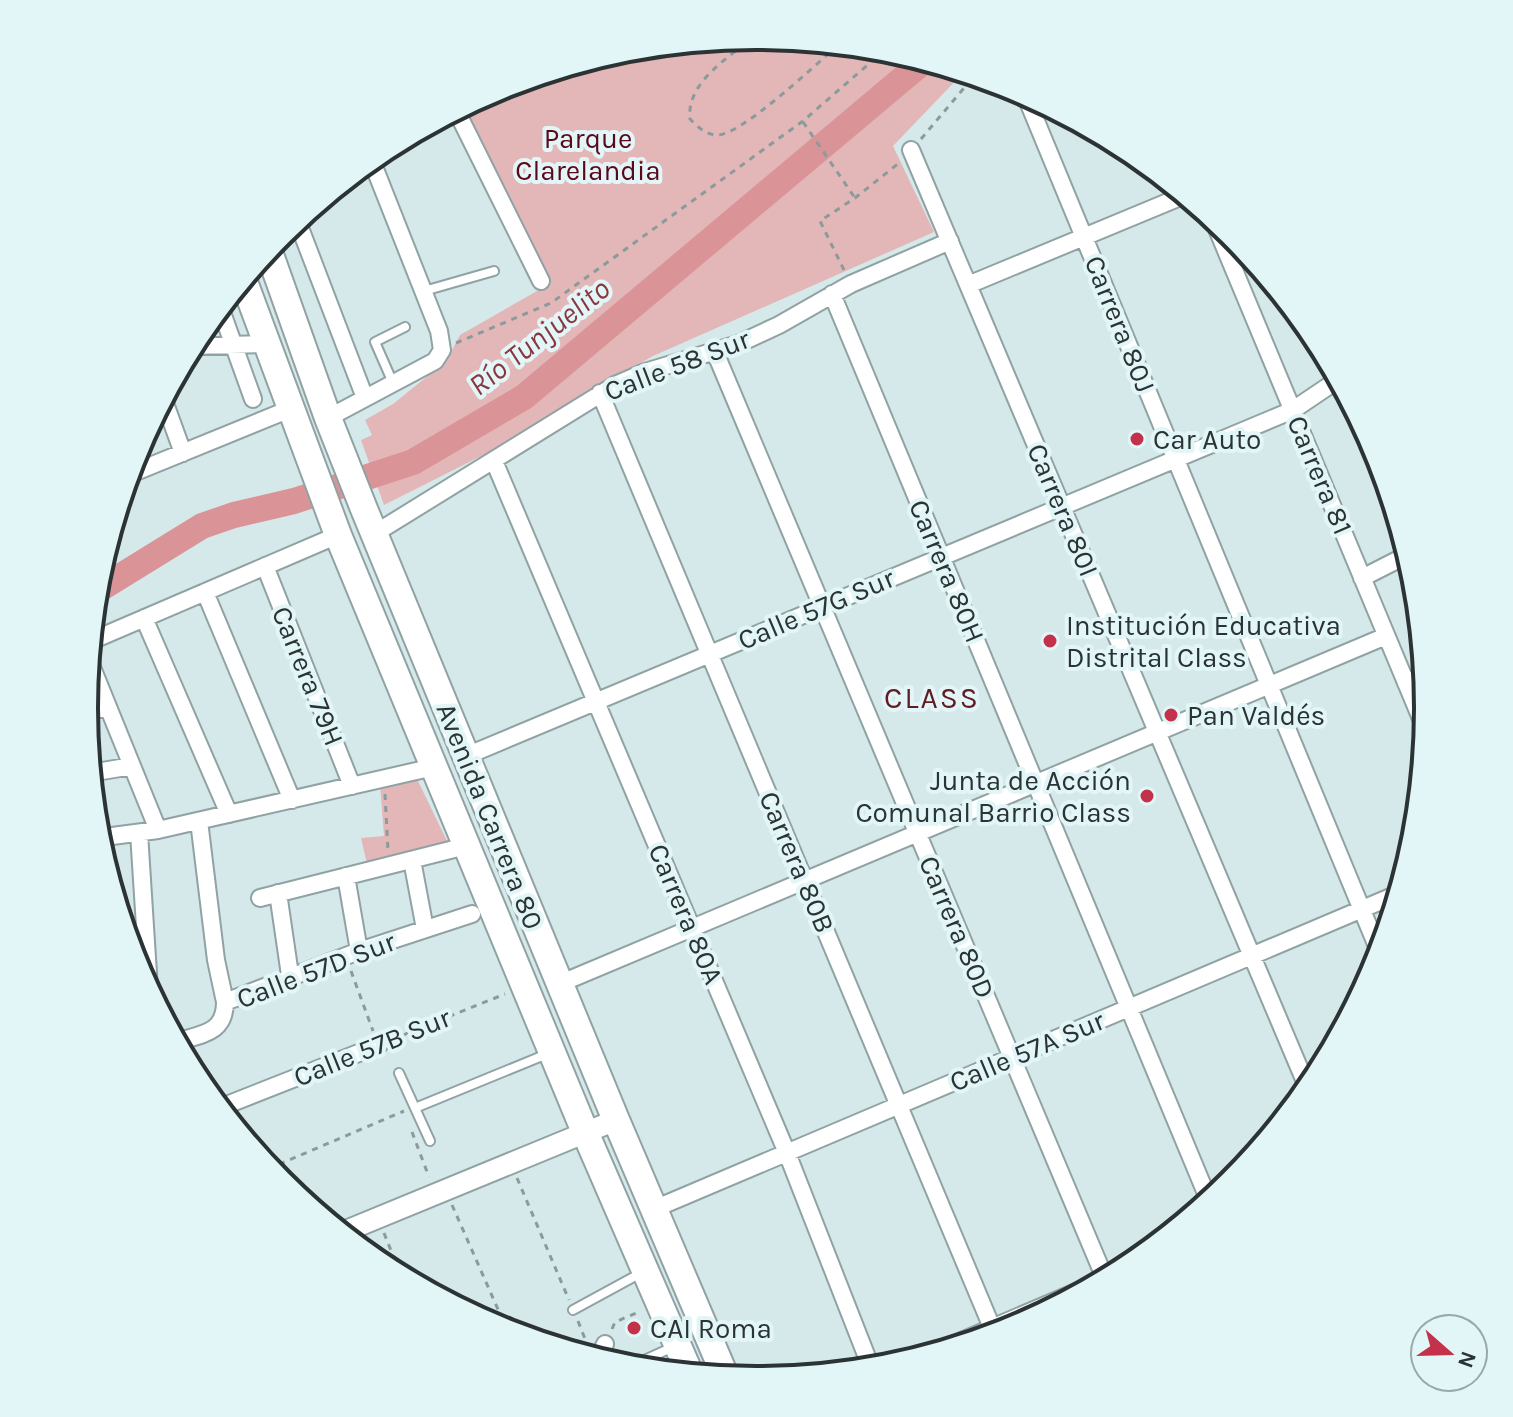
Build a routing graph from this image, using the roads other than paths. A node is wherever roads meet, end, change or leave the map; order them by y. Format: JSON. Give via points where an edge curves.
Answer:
{"nodes":[{"id":1,"x":1032,"y":111,"type":"edge"},
{"id":2,"x":461,"y":120,"type":"edge"},
{"id":3,"x":911,"y":150,"type":"road end"},
{"id":4,"x":376,"y":172,"type":"edge"},
{"id":5,"x":1174,"y":200,"type":"edge"},
{"id":6,"x":302,"y":233,"type":"edge"},
{"id":7,"x":1084,"y":237,"type":"junction"},
{"id":8,"x":950,"y":241,"type":"junction"},
{"id":9,"x":1224,"y":245,"type":"edge"},
{"id":10,"x":273,"y":262,"type":"edge"},
{"id":11,"x":494,"y":271,"type":"dead end"},
{"id":12,"x":541,"y":281,"type":"dead end"},
{"id":13,"x":968,"y":285,"type":"junction"},
{"id":14,"x":247,"y":291,"type":"edge"},
{"id":15,"x":423,"y":291,"type":"junction"},
{"id":16,"x":832,"y":294,"type":"junction"},
{"id":17,"x":225,"y":321,"type":"edge"},
{"id":18,"x":405,"y":327,"type":"dead end"},
{"id":19,"x":233,"y":344,"type":"junction"},
{"id":20,"x":265,"y":344,"type":"junction"},
{"id":21,"x":208,"y":345,"type":"edge"},
{"id":22,"x":715,"y":352,"type":"junction"},
{"id":23,"x":393,"y":383,"type":"junction"},
{"id":24,"x":1330,"y":385,"type":"edge"},
{"id":25,"x":600,"y":393,"type":"junction"},
{"id":26,"x":365,"y":398,"type":"junction"},
{"id":27,"x":253,"y":399,"type":"dead end"},
{"id":28,"x":290,"y":409,"type":"junction"},
{"id":29,"x":1293,"y":410,"type":"junction"},
{"id":30,"x":168,"y":413,"type":"edge"},
{"id":31,"x":328,"y":418,"type":"junction"},
{"id":32,"x":183,"y":453,"type":"junction"},
{"id":33,"x":1175,"y":459,"type":"junction"},
{"id":34,"x":494,"y":461,"type":"junction"},
{"id":35,"x":144,"y":469,"type":"edge"},
{"id":36,"x":1062,"y":507,"type":"junction"},
{"id":37,"x":336,"y":529,"type":"junction"},
{"id":38,"x":374,"y":534,"type":"junction"},
{"id":39,"x":941,"y":557,"type":"junction"},
{"id":40,"x":1398,"y":560,"type":"edge"},
{"id":41,"x":265,"y":566,"type":"junction"},
{"id":42,"x":1362,"y":578,"type":"junction"},
{"id":43,"x":205,"y":592,"type":"junction"},
{"id":44,"x":822,"y":607,"type":"junction"},
{"id":45,"x":144,"y":618,"type":"junction"},
{"id":46,"x":102,"y":636,"type":"edge"},
{"id":47,"x":1386,"y":636,"type":"junction"},
{"id":48,"x":710,"y":654,"type":"junction"},
{"id":49,"x":1414,"y":679,"type":"edge"},
{"id":50,"x":1406,"y":683,"type":"junction"},
{"id":51,"x":99,"y":684,"type":"edge"},
{"id":52,"x":1269,"y":685,"type":"junction"},
{"id":53,"x":595,"y":702,"type":"junction"},
{"id":54,"x":1415,"y":704,"type":"edge"},
{"id":55,"x":108,"y":707,"type":"junction"},
{"id":56,"x":98,"y":709,"type":"edge"},
{"id":57,"x":1157,"y":732,"type":"junction"},
{"id":58,"x":466,"y":756,"type":"junction"},
{"id":59,"x":132,"y":766,"type":"junction"},
{"id":60,"x":434,"y":767,"type":"junction"},
{"id":61,"x":101,"y":771,"type":"edge"},
{"id":62,"x":1035,"y":783,"type":"junction"},
{"id":63,"x":352,"y":786,"type":"junction"},
{"id":64,"x":292,"y":800,"type":"junction"},
{"id":65,"x":229,"y":814,"type":"junction"},
{"id":66,"x":199,"y":821,"type":"junction"},
{"id":67,"x":158,"y":830,"type":"junction"},
{"id":68,"x":139,"y":833,"type":"junction"},
{"id":69,"x":917,"y":833,"type":"junction"},
{"id":70,"x":111,"y":836,"type":"edge"},
{"id":71,"x":466,"y":846,"type":"junction"},
{"id":72,"x":412,"y":860,"type":"junction"},
{"id":73,"x":346,"y":876,"type":"junction"},
{"id":74,"x":804,"y":880,"type":"junction"},
{"id":75,"x":278,"y":893,"type":"junction"},
{"id":76,"x":260,"y":898,"type":"dead end"},
{"id":77,"x":1387,"y":899,"type":"edge"},
{"id":78,"x":1362,"y":909,"type":"junction"},
{"id":79,"x":472,"y":914,"type":"dead end"},
{"id":80,"x":691,"y":928,"type":"junction"},
{"id":81,"x":425,"y":929,"type":"junction"},
{"id":82,"x":1373,"y":937,"type":"edge"},
{"id":83,"x":359,"y":951,"type":"junction"},
{"id":84,"x":1252,"y":956,"type":"junction"},
{"id":85,"x":148,"y":959,"type":"edge"},
{"id":86,"x":290,"y":975,"type":"junction"},
{"id":87,"x":559,"y":984,"type":"junction"},
{"id":88,"x":225,"y":1002,"type":"junction"},
{"id":89,"x":1129,"y":1008,"type":"junction"},
{"id":90,"x":186,"y":1038,"type":"edge"},
{"id":91,"x":379,"y":1045,"type":"road end"},
{"id":92,"x":552,"y":1052,"type":"junction"},
{"id":93,"x":1012,"y":1057,"type":"junction"},
{"id":94,"x":399,"y":1073,"type":"dead end"},
{"id":95,"x":1303,"y":1076,"type":"edge"},
{"id":96,"x":230,"y":1104,"type":"edge"},
{"id":97,"x":899,"y":1105,"type":"junction"},
{"id":98,"x":415,"y":1108,"type":"junction"},
{"id":99,"x":616,"y":1120,"type":"junction"},
{"id":100,"x":585,"y":1132,"type":"junction"},
{"id":101,"x":430,"y":1141,"type":"dead end"},
{"id":102,"x":787,"y":1153,"type":"junction"},
{"id":103,"x":1205,"y":1191,"type":"edge"},
{"id":104,"x":654,"y":1209,"type":"junction"},
{"id":105,"x":353,"y":1228,"type":"edge"},
{"id":106,"x":645,"y":1270,"type":"junction"},
{"id":107,"x":1092,"y":1275,"type":"edge"},
{"id":108,"x":573,"y":1310,"type":"road end"},
{"id":109,"x":980,"y":1328,"type":"edge"},
{"id":110,"x":678,"y":1345,"type":"junction"},
{"id":111,"x":867,"y":1357,"type":"edge"},
{"id":112,"x":650,"y":1358,"type":"edge"},
{"id":113,"x":685,"y":1363,"type":"edge"},
{"id":114,"x":721,"y":1366,"type":"edge"}],
"edges":[{"from":1,"to":7,"type":"street","name":"Carrera 80J"},
{"from":2,"to":12,"type":"street"},
{"from":3,"to":8,"type":"street","name":"Carrera 80I"},
{"from":4,"to":15,"type":"street"},
{"from":5,"to":7,"type":"street"},
{"from":6,"to":26,"type":"street"},
{"from":7,"to":13,"type":"street"},
{"from":7,"to":33,"type":"street","name":"Carrera 80J"},
{"from":8,"to":13,"type":"street","name":"Carrera 80I"},
{"from":8,"to":16,"type":"street","name":"Calle 58 Sur"},
{"from":9,"to":29,"type":"street","name":"Carrera 81"},
{"from":10,"to":31,"type":"main road","name":"Avenida Carrera 80"},
{"from":11,"to":15,"type":"lane"},
{"from":13,"to":36,"type":"street","name":"Carrera 80I"},
{"from":14,"to":20,"type":"main road","name":"Avenida Carrera 80"},
{"from":15,"to":23,"type":"street","via":[[442,350],[435,361]]},
{"from":16,"to":22,"type":"street","name":"Calle 58 Sur","via":[[779,325]]},
{"from":16,"to":39,"type":"street","name":"Carrera 80H"},
{"from":17,"to":19,"type":"street"},
{"from":18,"to":23,"type":"lane","via":[[375,342]]},
{"from":19,"to":20,"type":"street"},
{"from":19,"to":21,"type":"street"},
{"from":19,"to":27,"type":"street"},
{"from":20,"to":28,"type":"main road","name":"Avenida Carrera 80"},
{"from":22,"to":25,"type":"street","name":"Calle 58 Sur","via":[[645,372]]},
{"from":22,"to":44,"type":"street","name":"Carrera 80D"},
{"from":23,"to":26,"type":"street"},
{"from":24,"to":29,"type":"street","name":"Calle 57G Sur"},
{"from":25,"to":34,"type":"street","name":"Calle 58 Sur"},
{"from":25,"to":48,"type":"street","name":"Carrera 80B"},
{"from":26,"to":31,"type":"street"},
{"from":28,"to":32,"type":"street"},
{"from":28,"to":37,"type":"main road","name":"Avenida Carrera 80"},
{"from":29,"to":33,"type":"street","name":"Calle 57G Sur"},
{"from":29,"to":42,"type":"street","name":"Carrera 81"},
{"from":30,"to":32,"type":"street"},
{"from":31,"to":38,"type":"main road","name":"Avenida Carrera 80"},
{"from":32,"to":35,"type":"street"},
{"from":33,"to":36,"type":"street","name":"Calle 57G Sur"},
{"from":33,"to":52,"type":"street","name":"Carrera 80J"},
{"from":34,"to":38,"type":"street","name":"Calle 58 Sur"},
{"from":34,"to":53,"type":"street","name":"Carrera 80A"},
{"from":36,"to":39,"type":"street","name":"Calle 57G Sur"},
{"from":36,"to":57,"type":"street","name":"Carrera 80I"},
{"from":37,"to":41,"type":"street"},
{"from":37,"to":60,"type":"main road","name":"Avenida Carrera 80"},
{"from":38,"to":58,"type":"main road","name":"Avenida Carrera 80"},
{"from":39,"to":44,"type":"street","name":"Calle 57G Sur"},
{"from":39,"to":62,"type":"street","name":"Carrera 80H"},
{"from":40,"to":42,"type":"street"},
{"from":41,"to":43,"type":"street"},
{"from":41,"to":63,"type":"street","name":"Carrera 79H"},
{"from":42,"to":47,"type":"street","name":"Carrera 81"},
{"from":43,"to":45,"type":"street"},
{"from":43,"to":64,"type":"street"},
{"from":44,"to":48,"type":"street","name":"Calle 57G Sur"},
{"from":44,"to":69,"type":"street","name":"Carrera 80D"},
{"from":45,"to":46,"type":"street"},
{"from":45,"to":65,"type":"street"},
{"from":47,"to":50,"type":"street","name":"Carrera 81"},
{"from":47,"to":52,"type":"street"},
{"from":48,"to":53,"type":"street","name":"Calle 57G Sur"},
{"from":48,"to":74,"type":"street","name":"Carrera 80B"},
{"from":49,"to":50,"type":"street"},
{"from":50,"to":54,"type":"street","name":"Carrera 81"},
{"from":51,"to":55,"type":"street"},
{"from":52,"to":57,"type":"street"},
{"from":52,"to":78,"type":"street","name":"Carrera 80J"},
{"from":53,"to":58,"type":"street","name":"Calle 57G Sur"},
{"from":53,"to":80,"type":"street","name":"Carrera 80A"},
{"from":55,"to":56,"type":"street"},
{"from":55,"to":59,"type":"street"},
{"from":57,"to":62,"type":"street"},
{"from":57,"to":84,"type":"street","name":"Carrera 80I"},
{"from":58,"to":87,"type":"main road","name":"Avenida Carrera 80"},
{"from":59,"to":61,"type":"street"},
{"from":59,"to":67,"type":"street"},
{"from":60,"to":63,"type":"street"},
{"from":60,"to":71,"type":"main road","name":"Avenida Carrera 80"},
{"from":62,"to":69,"type":"street"},
{"from":62,"to":89,"type":"street","name":"Carrera 80H"},
{"from":63,"to":64,"type":"street"},
{"from":64,"to":65,"type":"street"},
{"from":65,"to":66,"type":"street"},
{"from":66,"to":67,"type":"street"},
{"from":66,"to":88,"type":"street"},
{"from":67,"to":68,"type":"street"},
{"from":68,"to":70,"type":"street"},
{"from":68,"to":85,"type":"street"},
{"from":69,"to":74,"type":"street"},
{"from":69,"to":93,"type":"street","name":"Carrera 80D"},
{"from":71,"to":72,"type":"street"},
{"from":71,"to":92,"type":"main road","name":"Avenida Carrera 80"},
{"from":72,"to":73,"type":"street"},
{"from":72,"to":81,"type":"street"},
{"from":73,"to":75,"type":"street"},
{"from":73,"to":83,"type":"street"},
{"from":74,"to":80,"type":"street"},
{"from":74,"to":97,"type":"street","name":"Carrera 80B"},
{"from":75,"to":76,"type":"street"},
{"from":75,"to":86,"type":"street"},
{"from":77,"to":78,"type":"street","name":"Calle 57A Sur"},
{"from":78,"to":82,"type":"street","name":"Carrera 80J"},
{"from":78,"to":84,"type":"street","name":"Calle 57A Sur"},
{"from":79,"to":81,"type":"street","name":"Calle 57D Sur"},
{"from":80,"to":87,"type":"street"},
{"from":80,"to":102,"type":"street","name":"Carrera 80A"},
{"from":81,"to":83,"type":"street","name":"Calle 57D Sur"},
{"from":83,"to":86,"type":"street","name":"Calle 57D Sur"},
{"from":84,"to":89,"type":"street","name":"Calle 57A Sur"},
{"from":84,"to":95,"type":"street","name":"Carrera 80I"},
{"from":86,"to":88,"type":"street","name":"Calle 57D Sur"},
{"from":87,"to":99,"type":"main road","name":"Avenida Carrera 80"},
{"from":88,"to":90,"type":"street","name":"Calle 57D Sur","via":[[216,1028]]},
{"from":89,"to":93,"type":"street","name":"Calle 57A Sur"},
{"from":89,"to":103,"type":"street","name":"Carrera 80H"},
{"from":91,"to":96,"type":"street","name":"Calle 57B Sur"},
{"from":92,"to":98,"type":"lane"},
{"from":92,"to":100,"type":"main road","name":"Avenida Carrera 80"},
{"from":93,"to":97,"type":"street","name":"Calle 57A Sur"},
{"from":93,"to":107,"type":"street","name":"Carrera 80D"},
{"from":94,"to":98,"type":"lane"},
{"from":97,"to":102,"type":"street","name":"Calle 57A Sur"},
{"from":97,"to":109,"type":"street","name":"Carrera 80B"},
{"from":98,"to":101,"type":"lane"},
{"from":99,"to":100,"type":"street"},
{"from":99,"to":104,"type":"main road","name":"Avenida Carrera 80"},
{"from":100,"to":105,"type":"street"},
{"from":100,"to":106,"type":"main road","name":"Avenida Carrera 80"},
{"from":102,"to":104,"type":"street","name":"Calle 57A Sur"},
{"from":102,"to":111,"type":"street","name":"Carrera 80A"},
{"from":104,"to":114,"type":"main road","name":"Avenida Carrera 80"},
{"from":106,"to":108,"type":"lane"},
{"from":106,"to":110,"type":"main road","name":"Avenida Carrera 80"},
{"from":110,"to":112,"type":"lane"},
{"from":110,"to":113,"type":"main road","name":"Avenida Carrera 80"}]}
